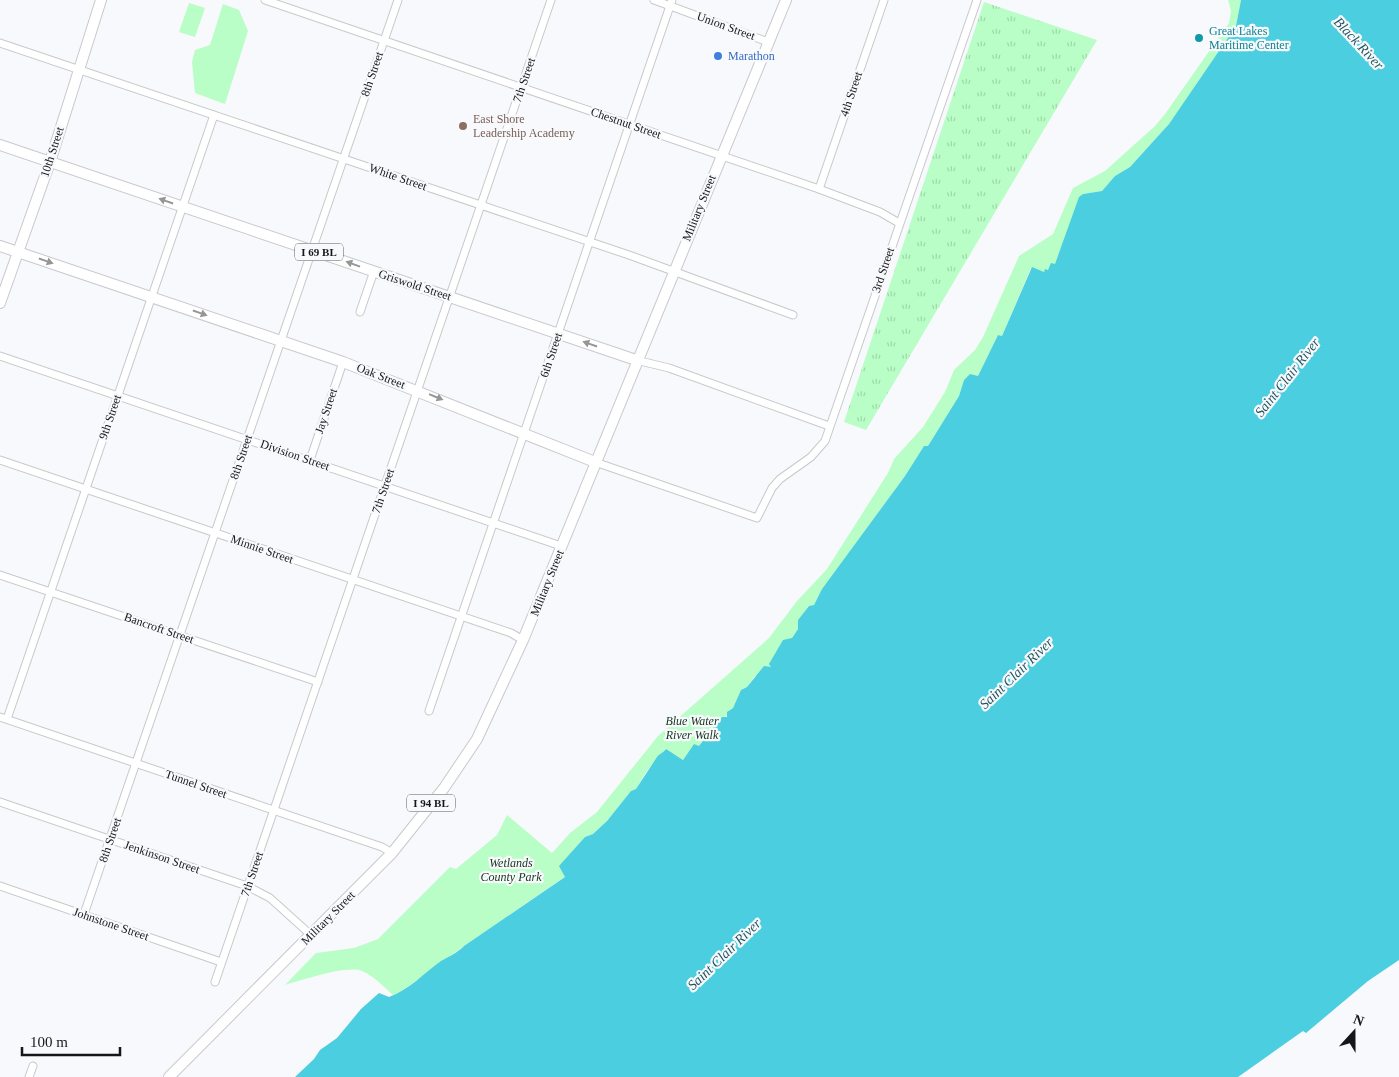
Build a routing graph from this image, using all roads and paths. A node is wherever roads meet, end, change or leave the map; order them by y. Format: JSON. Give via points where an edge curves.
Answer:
{"nodes":[{"id":1,"x":101,"y":0,"type":"edge"},
{"id":2,"x":264,"y":0,"type":"edge"},
{"id":3,"x":398,"y":0,"type":"edge"},
{"id":4,"x":551,"y":0,"type":"edge"},
{"id":5,"x":654,"y":0,"type":"edge"},
{"id":6,"x":786,"y":0,"type":"edge"},
{"id":7,"x":884,"y":0,"type":"edge"},
{"id":8,"x":977,"y":0,"type":"edge"},
{"id":9,"x":671,"y":3,"type":"edge"},
{"id":10,"x":384,"y":40,"type":"junction"},
{"id":11,"x":768,"y":42,"type":"junction"},
{"id":12,"x":0,"y":43,"type":"edge"},
{"id":13,"x":78,"y":70,"type":"junction"},
{"id":14,"x":521,"y":87,"type":"junction"},
{"id":15,"x":214,"y":115,"type":"junction"},
{"id":16,"x":631,"y":124,"type":"junction"},
{"id":17,"x":0,"y":146,"type":"edge"},
{"id":18,"x":721,"y":155,"type":"junction"},
{"id":19,"x":344,"y":158,"type":"junction"},
{"id":20,"x":50,"y":162,"type":"junction"},
{"id":21,"x":819,"y":189,"type":"junction"},
{"id":22,"x":481,"y":205,"type":"junction"},
{"id":23,"x":183,"y":207,"type":"junction"},
{"id":24,"x":899,"y":223,"type":"junction"},
{"id":25,"x":590,"y":242,"type":"junction"},
{"id":26,"x":0,"y":246,"type":"edge"},
{"id":27,"x":313,"y":249,"type":"junction"},
{"id":28,"x":18,"y":252,"type":"junction"},
{"id":29,"x":374,"y":271,"type":"junction"},
{"id":30,"x":674,"y":271,"type":"junction"},
{"id":31,"x":450,"y":296,"type":"junction"},
{"id":32,"x":152,"y":297,"type":"junction"},
{"id":33,"x":0,"y":303,"type":"edge"},
{"id":34,"x":360,"y":312,"type":"dead end"},
{"id":35,"x":794,"y":315,"type":"dead end"},
{"id":36,"x":559,"y":334,"type":"junction"},
{"id":37,"x":281,"y":341,"type":"junction"},
{"id":38,"x":0,"y":356,"type":"edge"},
{"id":39,"x":636,"y":360,"type":"junction"},
{"id":40,"x":343,"y":362,"type":"junction"},
{"id":41,"x":417,"y":390,"type":"junction"},
{"id":42,"x":118,"y":395,"type":"junction"},
{"id":43,"x":830,"y":426,"type":"junction"},
{"id":44,"x":525,"y":433,"type":"junction"},
{"id":45,"x":248,"y":438,"type":"junction"},
{"id":46,"x":0,"y":460,"type":"edge"},
{"id":47,"x":310,"y":460,"type":"junction"},
{"id":48,"x":596,"y":462,"type":"junction"},
{"id":49,"x":385,"y":485,"type":"junction"},
{"id":50,"x":86,"y":489,"type":"junction"},
{"id":51,"x":757,"y":518,"type":"joint"},
{"id":52,"x":494,"y":522,"type":"junction"},
{"id":53,"x":216,"y":533,"type":"junction"},
{"id":54,"x":561,"y":546,"type":"junction"},
{"id":55,"x":0,"y":575,"type":"edge"},
{"id":56,"x":352,"y":580,"type":"junction"},
{"id":57,"x":51,"y":592,"type":"junction"},
{"id":58,"x":462,"y":617,"type":"junction"},
{"id":59,"x":180,"y":635,"type":"junction"},
{"id":60,"x":523,"y":640,"type":"junction"},
{"id":61,"x":318,"y":682,"type":"junction"},
{"id":62,"x":429,"y":710,"type":"dead end"},
{"id":63,"x":3,"y":718,"type":"edge"},
{"id":64,"x":137,"y":764,"type":"junction"},
{"id":65,"x":0,"y":802,"type":"edge"},
{"id":66,"x":274,"y":810,"type":"junction"},
{"id":67,"x":110,"y":839,"type":"junction"},
{"id":68,"x":392,"y":853,"type":"junction"},
{"id":69,"x":0,"y":886,"type":"edge"},
{"id":70,"x":248,"y":886,"type":"junction"},
{"id":71,"x":84,"y":914,"type":"junction"},
{"id":72,"x":311,"y":935,"type":"junction"},
{"id":73,"x":221,"y":962,"type":"junction"},
{"id":74,"x":215,"y":982,"type":"dead end"},
{"id":75,"x":33,"y":1066,"type":"dead end"},
{"id":76,"x":29,"y":1077,"type":"edge"},
{"id":77,"x":169,"y":1077,"type":"edge"}],
"edges":[{"from":1,"to":13,"type":"main road","name":"10th Street"},
{"from":2,"to":10,"type":"street","name":"Chestnut Street"},
{"from":3,"to":10,"type":"street","name":"8th Street"},
{"from":4,"to":14,"type":"street","name":"7th Street"},
{"from":5,"to":9,"type":"street","name":"Union Street"},
{"from":6,"to":11,"type":"main road","name":"Military Street"},
{"from":7,"to":21,"type":"street","name":"4th Street"},
{"from":8,"to":24,"type":"street","name":"3rd Street"},
{"from":9,"to":11,"type":"street","name":"Union Street"},
{"from":9,"to":16,"type":"street","name":"6th Street"},
{"from":10,"to":14,"type":"street","name":"Chestnut Street"},
{"from":10,"to":19,"type":"street","name":"8th Street"},
{"from":11,"to":18,"type":"main road","name":"Military Street"},
{"from":12,"to":13,"type":"street","name":"White Street"},
{"from":13,"to":15,"type":"street","name":"White Street"},
{"from":13,"to":20,"type":"main road","name":"10th Street"},
{"from":14,"to":16,"type":"street","name":"Chestnut Street"},
{"from":14,"to":22,"type":"street","name":"7th Street"},
{"from":15,"to":19,"type":"street","name":"White Street"},
{"from":15,"to":23,"type":"street","name":"9th Street"},
{"from":16,"to":18,"type":"street","name":"Chestnut Street"},
{"from":16,"to":25,"type":"street","name":"6th Street"},
{"from":17,"to":20,"type":"main road","name":"Griswold Street","number":"I 69 BL"},
{"from":18,"to":21,"type":"street","name":"Chestnut Street"},
{"from":18,"to":30,"type":"main road","name":"Military Street"},
{"from":19,"to":22,"type":"street","name":"White Street"},
{"from":19,"to":27,"type":"street","name":"8th Street"},
{"from":23,"to":20,"type":"main road","name":"Griswold Street","number":"I 69 BL","one_way":true},
{"from":20,"to":28,"type":"main road","name":"10th Street"},
{"from":21,"to":24,"type":"street","name":"Chestnut Street","via":[[880,212]]},
{"from":22,"to":25,"type":"street","name":"White Street"},
{"from":22,"to":31,"type":"street","name":"7th Street"},
{"from":23,"to":27,"type":"main road","name":"Griswold Street","number":"I 69 BL"},
{"from":23,"to":32,"type":"street","name":"9th Street"},
{"from":24,"to":43,"type":"street","name":"3rd Street"},
{"from":25,"to":30,"type":"street","name":"White Street"},
{"from":25,"to":36,"type":"street","name":"6th Street"},
{"from":26,"to":28,"type":"main road","name":"Oak Street"},
{"from":29,"to":27,"type":"main road","name":"Griswold Street","number":"I 69 BL","one_way":true},
{"from":27,"to":37,"type":"street","name":"8th Street"},
{"from":28,"to":32,"type":"main road","name":"Oak Street","one_way":true},
{"from":28,"to":33,"type":"main road","name":"10th Street"},
{"from":29,"to":31,"type":"main road","name":"Griswold Street","number":"I 69 BL"},
{"from":29,"to":34,"type":"street"},
{"from":30,"to":35,"type":"street","name":"White Street"},
{"from":30,"to":39,"type":"main road","name":"Military Street"},
{"from":31,"to":36,"type":"main road","name":"Griswold Street","number":"I 69 BL"},
{"from":31,"to":41,"type":"street","name":"7th Street"},
{"from":32,"to":37,"type":"main road","name":"Oak Street","one_way":true},
{"from":32,"to":42,"type":"street","name":"9th Street"},
{"from":39,"to":36,"type":"main road","name":"Griswold Street","number":"I 69 BL","one_way":true},
{"from":36,"to":44,"type":"street","name":"6th Street"},
{"from":37,"to":40,"type":"main road","name":"Oak Street"},
{"from":37,"to":45,"type":"street","name":"8th Street"},
{"from":38,"to":42,"type":"street","name":"Division Street"},
{"from":39,"to":43,"type":"street","name":"Griswold Street","via":[[669,368]]},
{"from":39,"to":48,"type":"main road","name":"Military Street"},
{"from":40,"to":41,"type":"main road","name":"Oak Street"},
{"from":40,"to":47,"type":"street","name":"Jay Street"},
{"from":41,"to":44,"type":"main road","name":"Oak Street","one_way":true},
{"from":41,"to":49,"type":"street","name":"7th Street"},
{"from":42,"to":45,"type":"street","name":"Division Street"},
{"from":42,"to":50,"type":"street","name":"9th Street"},
{"from":43,"to":51,"type":"street","name":"3rd Street","via":[[819,450],[772,488]]},
{"from":44,"to":48,"type":"main road","name":"Oak Street"},
{"from":44,"to":52,"type":"street","name":"6th Street"},
{"from":45,"to":47,"type":"street","name":"Division Street"},
{"from":45,"to":53,"type":"street","name":"8th Street"},
{"from":46,"to":50,"type":"street","name":"Minnie Street"},
{"from":47,"to":49,"type":"street","name":"Division Street"},
{"from":48,"to":51,"type":"street","name":"Oak Street"},
{"from":48,"to":54,"type":"main road","name":"Military Street","number":"I 94 BL"},
{"from":49,"to":52,"type":"street","name":"Division Street"},
{"from":49,"to":56,"type":"street","name":"7th Street"},
{"from":50,"to":53,"type":"street","name":"Minnie Street"},
{"from":50,"to":57,"type":"street","name":"9th Street"},
{"from":52,"to":54,"type":"street","name":"Division Street"},
{"from":52,"to":58,"type":"street","name":"6th Street"},
{"from":53,"to":56,"type":"street","name":"Minnie Street"},
{"from":53,"to":59,"type":"street","name":"8th Street"},
{"from":54,"to":60,"type":"main road","name":"Military Street","number":"I 94 BL"},
{"from":55,"to":57,"type":"street","name":"Bancroft Street"},
{"from":56,"to":58,"type":"street","name":"Minnie Street"},
{"from":56,"to":61,"type":"street","name":"7th Street"},
{"from":57,"to":59,"type":"street","name":"Bancroft Street"},
{"from":57,"to":63,"type":"street","name":"9th Street"},
{"from":58,"to":60,"type":"street","name":"Minnie Street"},
{"from":58,"to":62,"type":"street","name":"6th Street"},
{"from":59,"to":61,"type":"street","name":"Bancroft Street"},
{"from":59,"to":64,"type":"street","name":"8th Street"},
{"from":60,"to":68,"type":"main road","name":"Military Street","number":"I 94 BL","via":[[477,739],[444,788]]},
{"from":61,"to":66,"type":"street","name":"7th Street"},
{"from":63,"to":64,"type":"street","name":"Tunnel Street"},
{"from":64,"to":66,"type":"street","name":"Tunnel Street"},
{"from":64,"to":67,"type":"street","name":"8th Street"},
{"from":65,"to":67,"type":"street","name":"Jenkinson Street"},
{"from":66,"to":68,"type":"street","name":"Tunnel Street"},
{"from":66,"to":70,"type":"street","name":"7th Street"},
{"from":67,"to":70,"type":"street","name":"Jenkinson Street"},
{"from":67,"to":71,"type":"street","name":"8th Street"},
{"from":68,"to":72,"type":"main road","name":"Military Street","number":"I 94 BL"},
{"from":69,"to":71,"type":"street","name":"Johnstone Street"},
{"from":70,"to":72,"type":"street","name":"Jenkinson Street","via":[[270,898]]},
{"from":70,"to":73,"type":"street","name":"7th Street"},
{"from":71,"to":73,"type":"street","name":"Johnstone Street"},
{"from":72,"to":77,"type":"main road","name":"Military Street","number":"I 94 BL"},
{"from":73,"to":74,"type":"street","name":"7th Street"},
{"from":75,"to":76,"type":"street"}]}
